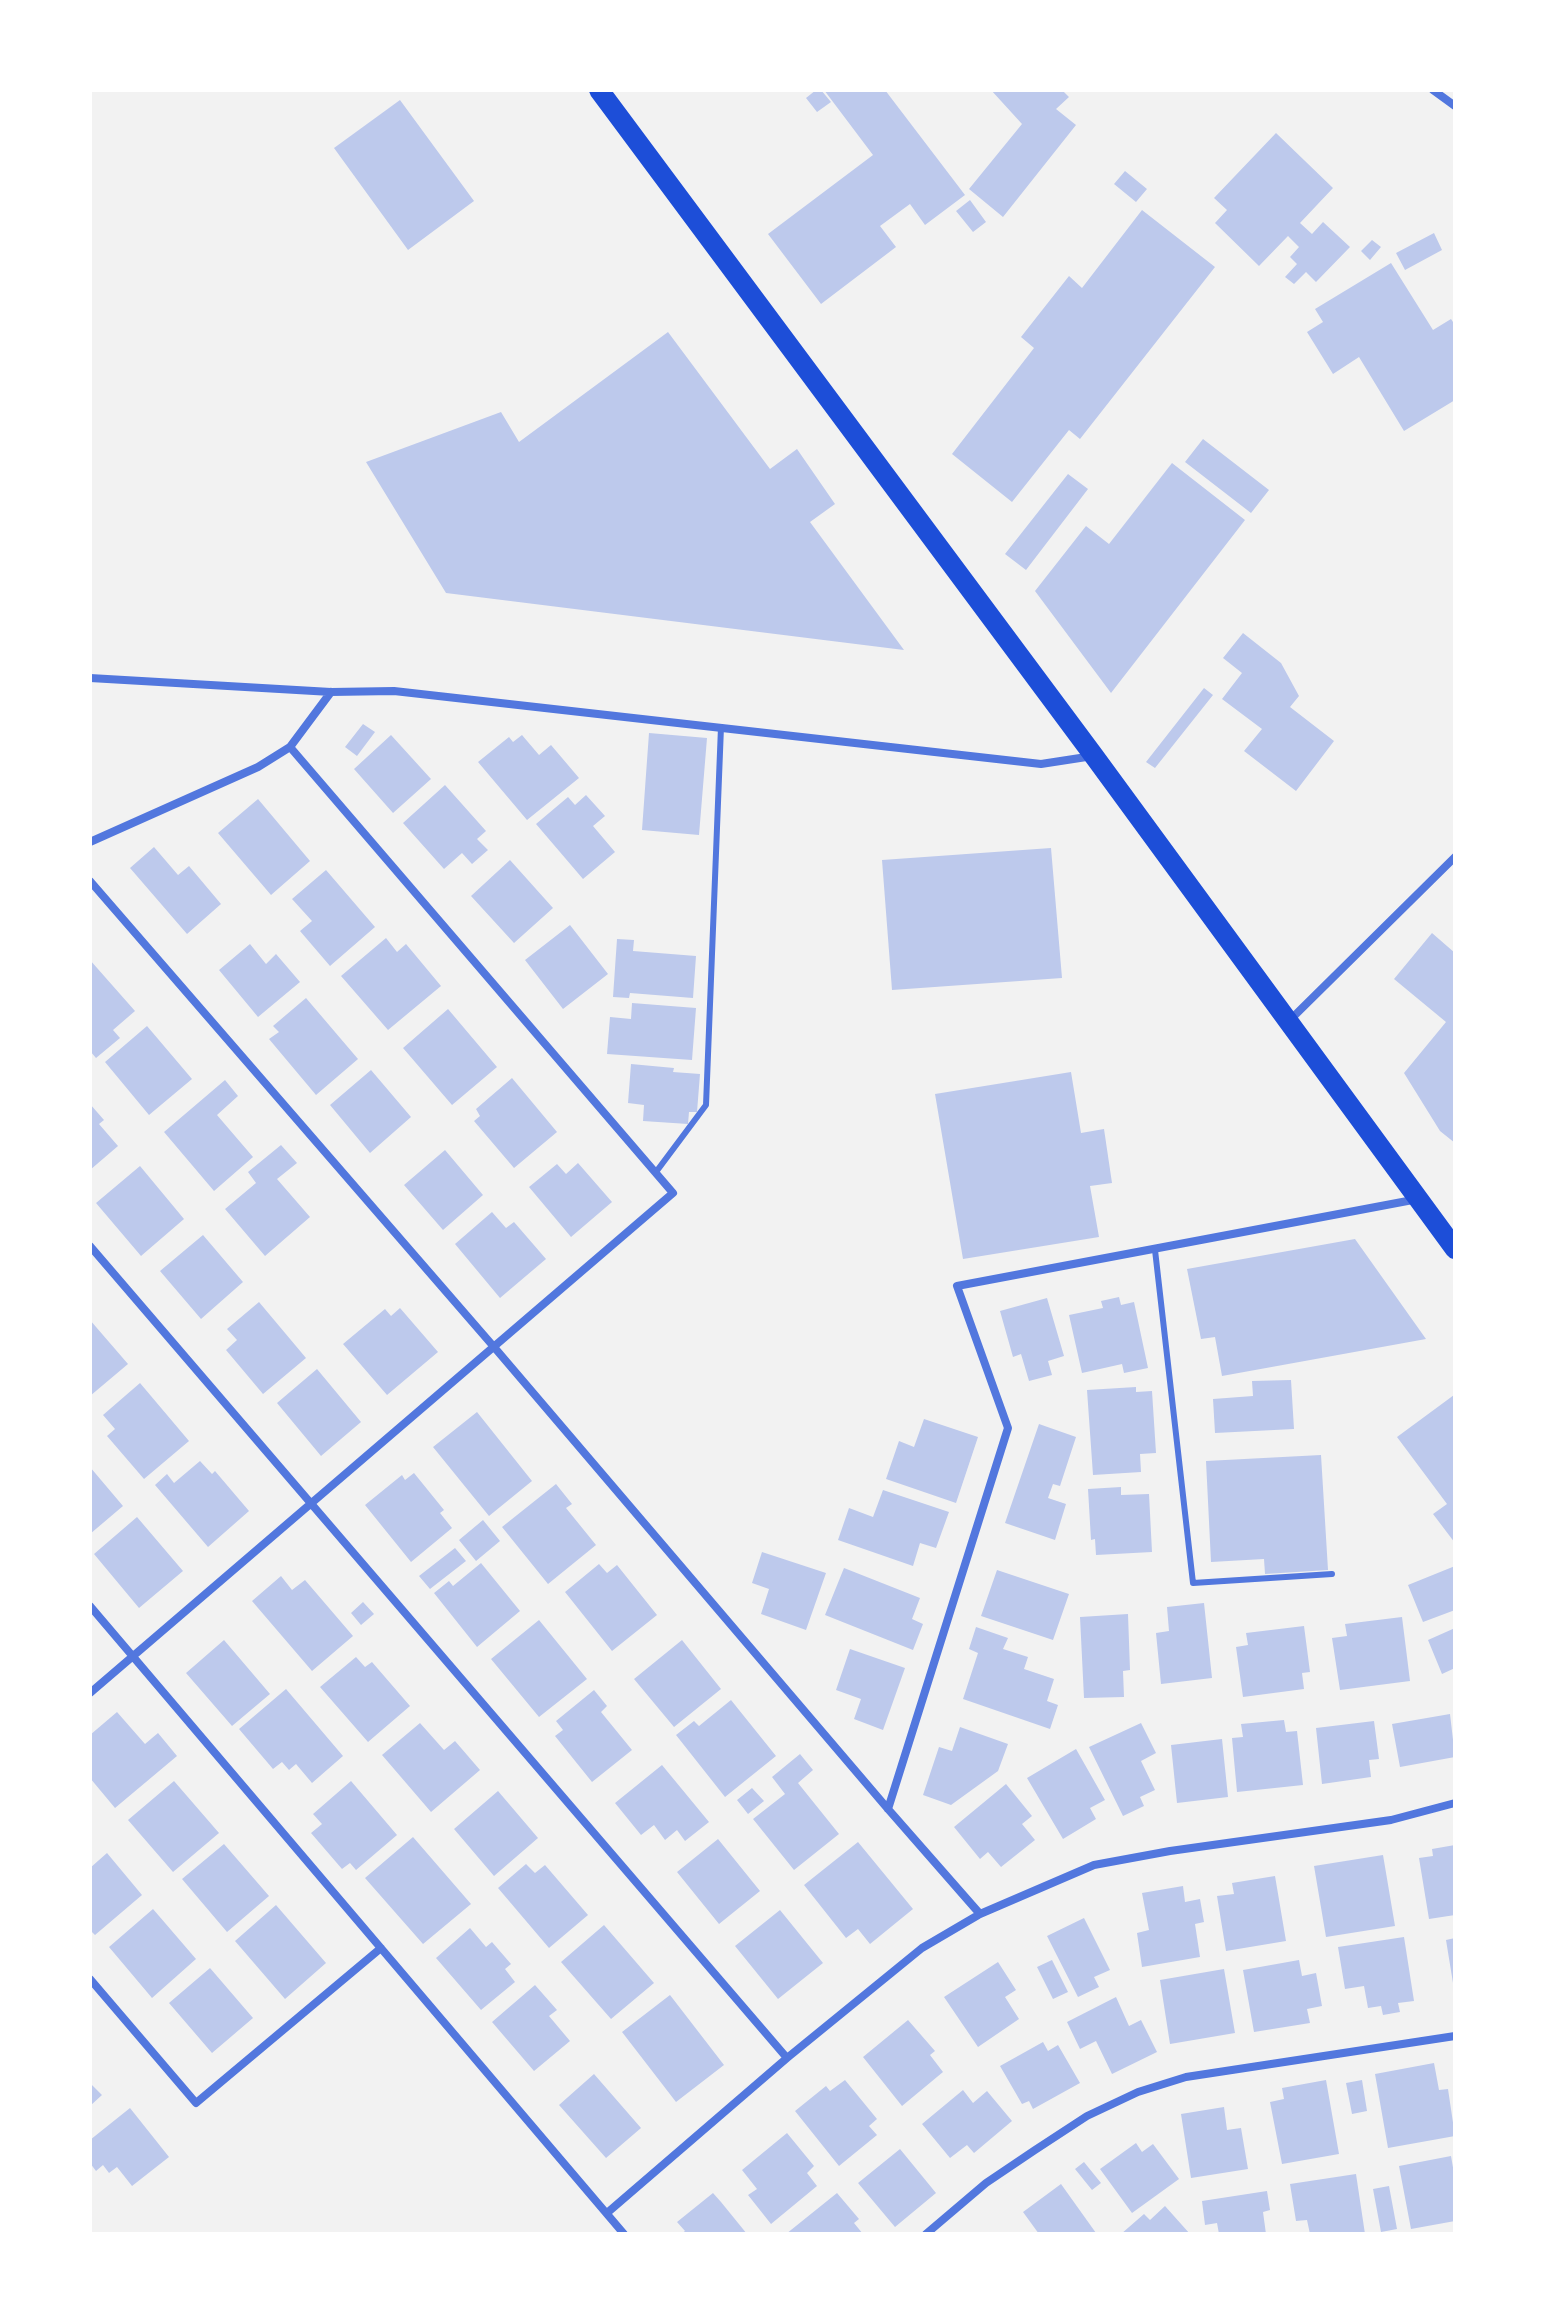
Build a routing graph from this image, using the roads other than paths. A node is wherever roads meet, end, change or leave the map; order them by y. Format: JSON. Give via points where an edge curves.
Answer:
{"nodes":[{"id":1,"x":599,"y":90,"type":"edge"},
{"id":2,"x":1433,"y":90,"type":"edge"},
{"id":3,"x":1455,"y":106,"type":"edge"},
{"id":4,"x":90,"y":678,"type":"edge"},
{"id":5,"x":331,"y":692,"type":"junction"},
{"id":6,"x":721,"y":727,"type":"junction"},
{"id":7,"x":290,"y":747,"type":"junction"},
{"id":8,"x":1094,"y":756,"type":"junction"},
{"id":9,"x":90,"y":842,"type":"edge"},
{"id":10,"x":1455,"y":857,"type":"edge"},
{"id":11,"x":90,"y":881,"type":"edge"},
{"id":12,"x":1288,"y":1022,"type":"junction"},
{"id":13,"x":656,"y":1172,"type":"junction"},
{"id":14,"x":1418,"y":1199,"type":"junction"},
{"id":15,"x":90,"y":1246,"type":"edge"},
{"id":16,"x":1455,"y":1249,"type":"edge"},
{"id":17,"x":1155,"y":1250,"type":"junction"},
{"id":18,"x":494,"y":1347,"type":"junction"},
{"id":19,"x":311,"y":1503,"type":"junction"},
{"id":20,"x":1332,"y":1574,"type":"dead end"},
{"id":21,"x":90,"y":1606,"type":"edge"},
{"id":22,"x":134,"y":1656,"type":"junction"},
{"id":23,"x":90,"y":1693,"type":"edge"},
{"id":24,"x":1455,"y":1803,"type":"edge"},
{"id":25,"x":888,"y":1809,"type":"junction"},
{"id":26,"x":980,"y":1914,"type":"junction"},
{"id":27,"x":381,"y":1948,"type":"junction"},
{"id":28,"x":90,"y":1979,"type":"edge"},
{"id":29,"x":1455,"y":2036,"type":"edge"},
{"id":30,"x":787,"y":2058,"type":"junction"},
{"id":31,"x":607,"y":2213,"type":"junction"},
{"id":32,"x":624,"y":2234,"type":"edge"},
{"id":33,"x":926,"y":2234,"type":"edge"}],
"edges":[{"from":1,"to":8,"type":"main road"},
{"from":2,"to":3,"type":"street"},
{"from":4,"to":5,"type":"street"},
{"from":5,"to":6,"type":"street","via":[[394,691]]},
{"from":5,"to":7,"type":"street"},
{"from":6,"to":8,"type":"street","via":[[1041,764]]},
{"from":6,"to":13,"type":"lane","via":[[706,1105]]},
{"from":7,"to":9,"type":"street","via":[[258,767]]},
{"from":7,"to":13,"type":"street"},
{"from":8,"to":12,"type":"main road"},
{"from":10,"to":12,"type":"street"},
{"from":11,"to":18,"type":"street"},
{"from":12,"to":14,"type":"main road"},
{"from":13,"to":18,"type":"street","via":[[673,1193]]},
{"from":14,"to":16,"type":"main road"},
{"from":14,"to":17,"type":"street"},
{"from":15,"to":19,"type":"street"},
{"from":17,"to":20,"type":"lane","via":[[1193,1583]]},
{"from":17,"to":25,"type":"street","via":[[957,1286],[1008,1428]]},
{"from":18,"to":19,"type":"street"},
{"from":18,"to":25,"type":"street"},
{"from":19,"to":22,"type":"street"},
{"from":19,"to":30,"type":"street"},
{"from":21,"to":22,"type":"street"},
{"from":22,"to":23,"type":"street"},
{"from":22,"to":27,"type":"street"},
{"from":24,"to":26,"type":"street","via":[[1391,1820],[1094,1865]]},
{"from":25,"to":26,"type":"street"},
{"from":26,"to":30,"type":"street","via":[[922,1948]]},
{"from":27,"to":28,"type":"street","via":[[196,2103]]},
{"from":27,"to":31,"type":"street"},
{"from":29,"to":33,"type":"street","via":[[1186,2077],[1138,2092],[1087,2116],[1035,2150]]},
{"from":30,"to":31,"type":"street"},
{"from":31,"to":32,"type":"street"}]}
